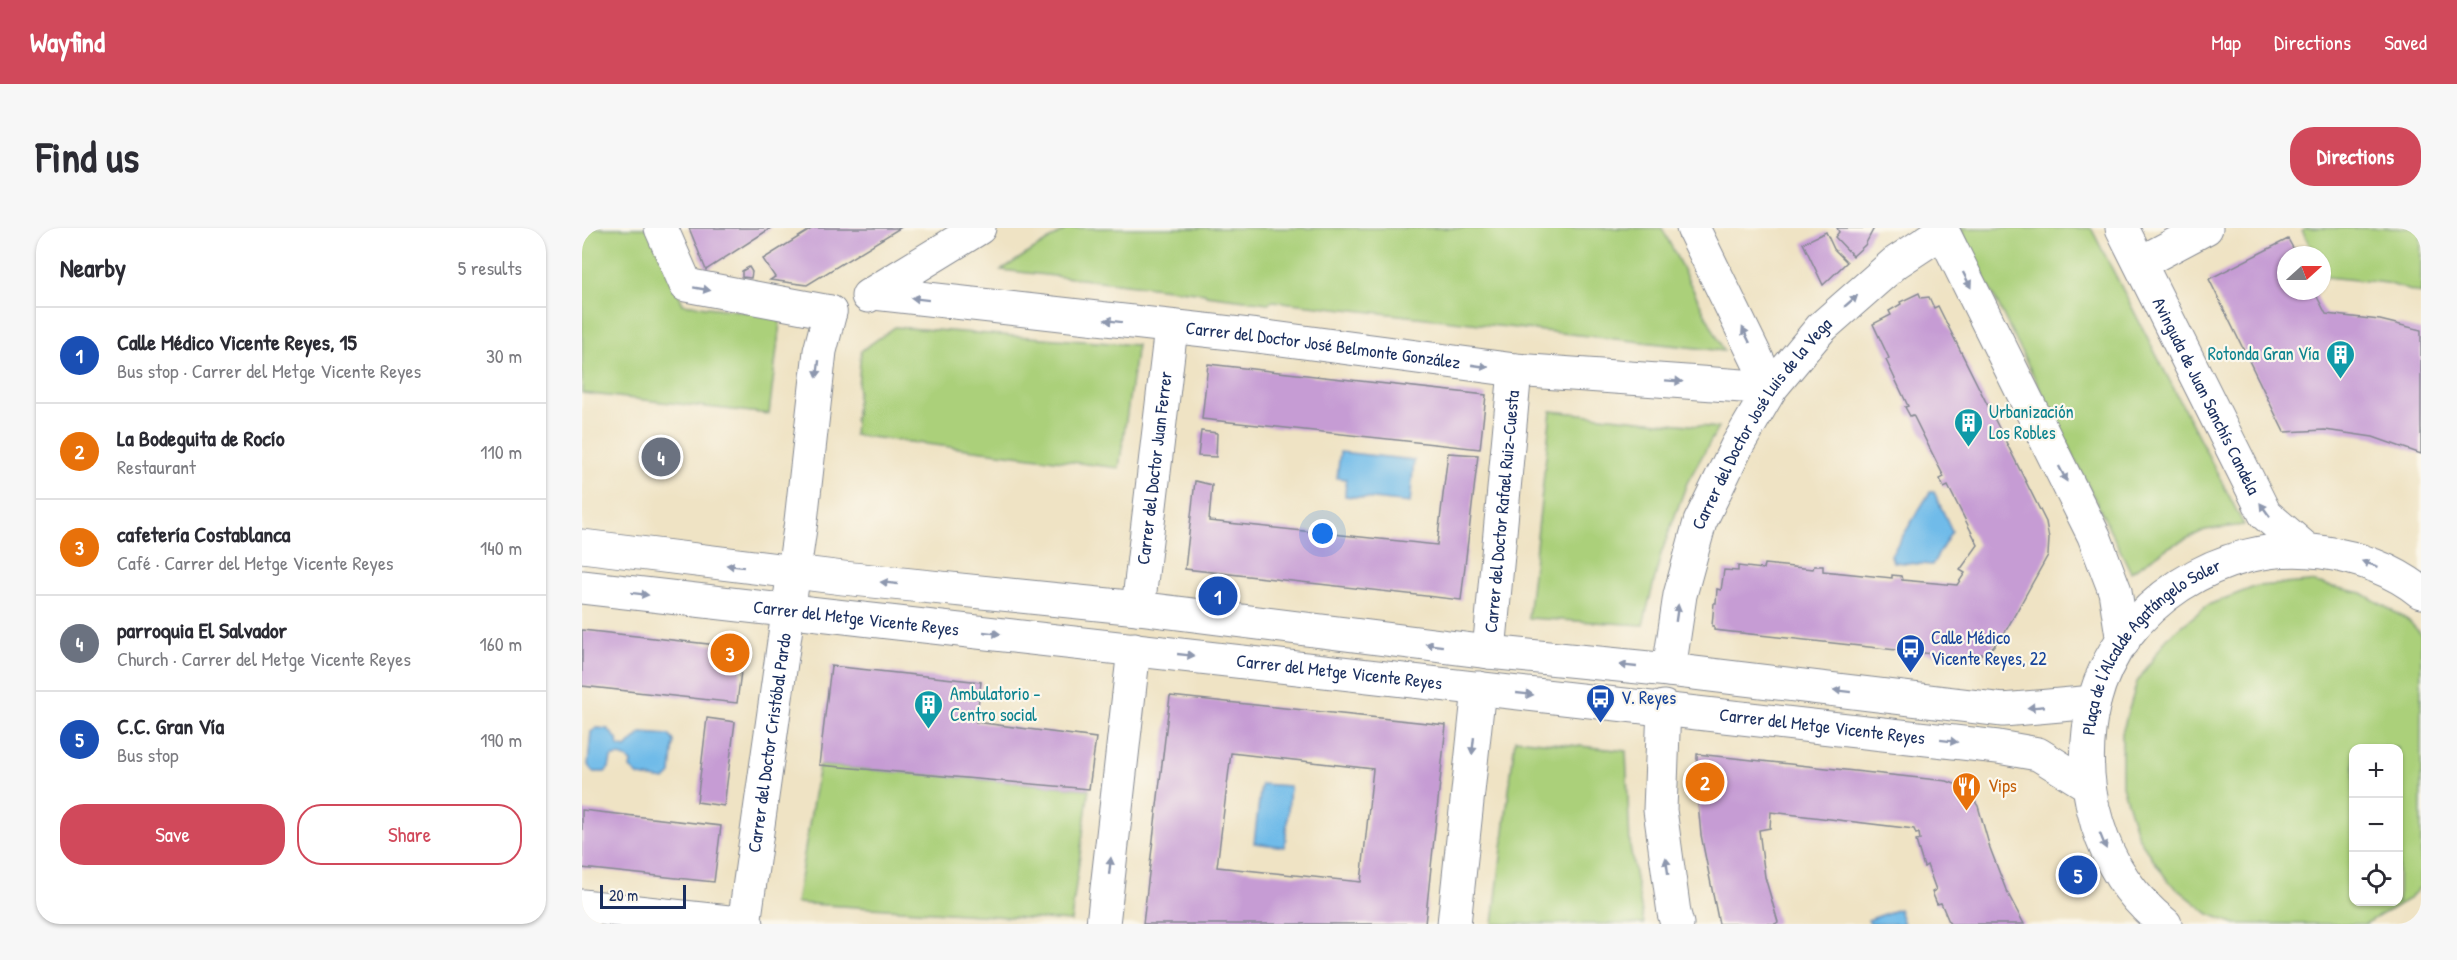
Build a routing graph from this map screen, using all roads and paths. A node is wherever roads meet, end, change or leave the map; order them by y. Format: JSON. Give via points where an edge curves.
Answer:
{"nodes":[{"id":1,"x":661,"y":228,"type":"edge"},
{"id":2,"x":980,"y":228,"type":"edge"},
{"id":3,"x":1693,"y":228,"type":"edge"},
{"id":4,"x":2122,"y":228,"type":"edge"},
{"id":5,"x":2206,"y":228,"type":"edge"},
{"id":6,"x":1942,"y":230,"type":"edge"},
{"id":7,"x":2140,"y":263,"type":"junction"},
{"id":8,"x":874,"y":293,"type":"junction"},
{"id":9,"x":830,"y":312,"type":"junction"},
{"id":10,"x":1171,"y":328,"type":"junction"},
{"id":11,"x":1515,"y":370,"type":"junction"},
{"id":12,"x":1771,"y":388,"type":"junction"},
{"id":13,"x":582,"y":546,"type":"edge"},
{"id":14,"x":2307,"y":550,"type":"junction"},
{"id":15,"x":793,"y":573,"type":"junction"},
{"id":16,"x":582,"y":587,"type":"edge"},
{"id":17,"x":2421,"y":592,"type":"edge"},
{"id":18,"x":1138,"y":608,"type":"junction"},
{"id":19,"x":788,"y":611,"type":"junction"},
{"id":20,"x":2123,"y":642,"type":"junction"},
{"id":21,"x":1134,"y":649,"type":"junction"},
{"id":22,"x":1489,"y":652,"type":"junction"},
{"id":23,"x":1669,"y":670,"type":"junction"},
{"id":24,"x":1479,"y":688,"type":"junction"},
{"id":25,"x":2094,"y":702,"type":"junction"},
{"id":26,"x":1664,"y":707,"type":"junction"},
{"id":27,"x":2088,"y":785,"type":"junction"},
{"id":28,"x":2133,"y":892,"type":"junction"},
{"id":29,"x":582,"y":906,"type":"edge"},
{"id":30,"x":745,"y":924,"type":"edge"},
{"id":31,"x":1103,"y":924,"type":"edge"},
{"id":32,"x":1454,"y":924,"type":"edge"},
{"id":33,"x":1677,"y":924,"type":"edge"},
{"id":34,"x":2131,"y":924,"type":"edge"},
{"id":35,"x":2165,"y":924,"type":"edge"}],
"edges":[{"from":1,"to":9,"type":"street","one_way":true,"via":[[686,285]]},
{"from":2,"to":8,"type":"street"},
{"from":12,"to":3,"type":"street","one_way":true},
{"from":4,"to":7,"type":"street","name":"Avinguda de Juan Sanchís Candela"},
{"from":5,"to":7,"type":"street"},
{"from":12,"to":6,"type":"street","name":"Carrer del Doctor José Luis de la Vega","one_way":true,"via":[[1821,328],[1894,263]]},
{"from":6,"to":20,"type":"street","one_way":true,"via":[[2094,536],[2115,591]]},
{"from":14,"to":7,"type":"street","name":"Avinguda de Juan Sanchís Candela","one_way":true,"via":[[2265,514]]},
{"from":8,"to":9,"type":"street"},
{"from":10,"to":8,"type":"street","name":"Carrer del Doctor José Belmonte González","one_way":true},
{"from":9,"to":15,"type":"street","name":"Carrer del Doctor Cristóbal Pardo","one_way":true,"via":[[820,351]]},
{"from":10,"to":11,"type":"street","name":"Carrer del Doctor José Belmonte González","one_way":true},
{"from":10,"to":18,"type":"street","name":"Carrer del Doctor Juan Ferrer"},
{"from":11,"to":12,"type":"street","name":"Carrer del Doctor José Belmonte González","one_way":true},
{"from":11,"to":22,"type":"street","name":"Carrer del Doctor Rafael Ruiz-Cuesta"},
{"from":23,"to":12,"type":"street","name":"Carrer del Doctor José Luis de la Vega","one_way":true,"via":[[1680,595],[1700,522]]},
{"from":15,"to":13,"type":"street","name":"Carrer del Metge Vicente Reyes","one_way":true},
{"from":17,"to":14,"type":"street","name":"Plaça de l'Alcalde Agatángelo Soler","one_way":true,"via":[[2378,566],[2343,555]]},
{"from":14,"to":20,"type":"street","name":"Plaça de l'Alcalde Agatángelo Soler","via":[[2248,555],[2192,577],[2143,616]]},
{"from":18,"to":15,"type":"street","name":"Carrer del Metge Vicente Reyes","one_way":true},
{"from":15,"to":19,"type":"street","name":"Carrer del Doctor Cristóbal Pardo"},
{"from":16,"to":19,"type":"street","name":"Carrer del Metge Vicente Reyes","one_way":true},
{"from":22,"to":18,"type":"street","name":"Carrer del Metge Vicente Reyes","one_way":true},
{"from":19,"to":21,"type":"street","name":"Carrer del Metge Vicente Reyes","one_way":true},
{"from":19,"to":30,"type":"street","name":"Carrer del Doctor Cristóbal Pardo"},
{"from":20,"to":25,"type":"street","name":"Plaça de l'Alcalde Agatángelo Soler","via":[[2106,670]]},
{"from":21,"to":24,"type":"street","name":"Carrer del Metge Vicente Reyes","one_way":true},
{"from":31,"to":21,"type":"street","one_way":true},
{"from":23,"to":22,"type":"street","name":"Carrer del Metge Vicente Reyes","one_way":true},
{"from":25,"to":23,"type":"street","name":"Carrer del Metge Vicente Reyes","one_way":true,"via":[[2003,710]]},
{"from":24,"to":26,"type":"street","name":"Carrer del Metge Vicente Reyes","one_way":true},
{"from":24,"to":32,"type":"street","one_way":true},
{"from":25,"to":27,"type":"street","name":"Plaça de l'Alcalde Agatángelo Soler"},
{"from":26,"to":27,"type":"street","name":"Carrer del Metge Vicente Reyes","one_way":true,"via":[[2038,754]]},
{"from":33,"to":26,"type":"street","one_way":true,"via":[[1660,810]]},
{"from":27,"to":28,"type":"street","name":"Plaça de l'Alcalde Agatángelo Soler","one_way":true,"via":[[2103,842]]},
{"from":28,"to":34,"type":"street"},
{"from":28,"to":35,"type":"street","name":"Plaça de l'Alcalde Agatángelo Soler"},
{"from":29,"to":30,"type":"street"}]}
